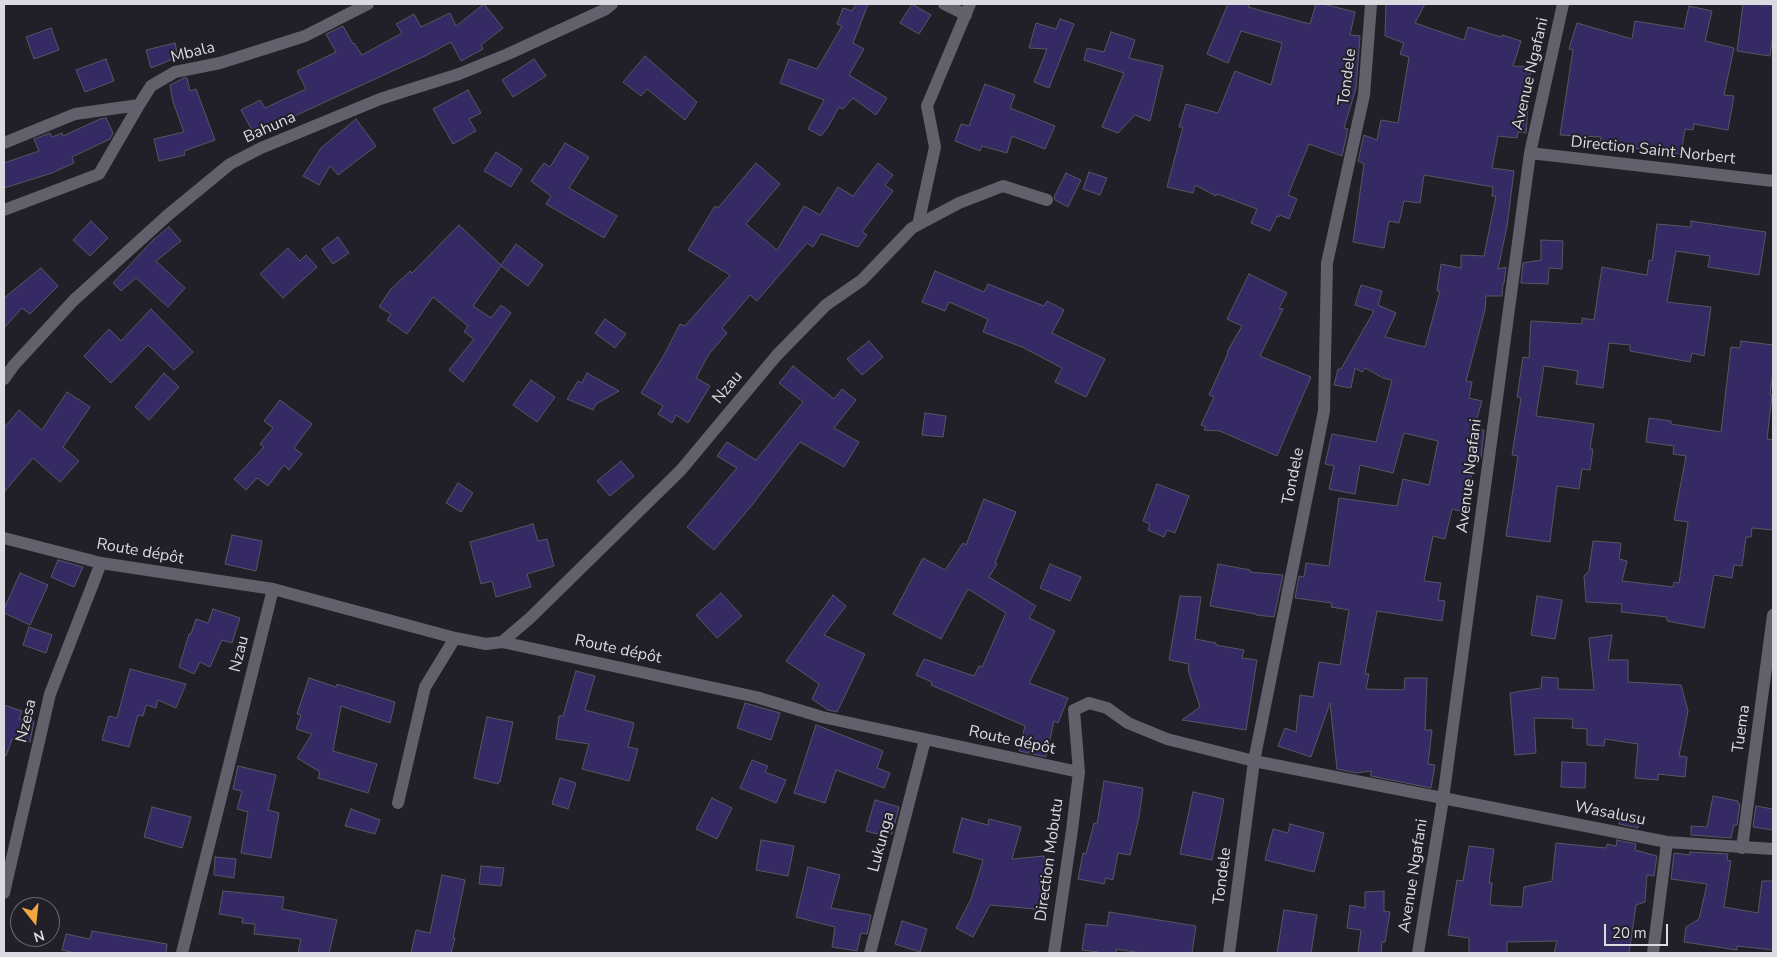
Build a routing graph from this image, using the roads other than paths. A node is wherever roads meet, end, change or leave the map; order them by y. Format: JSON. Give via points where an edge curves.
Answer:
{"nodes":[{"id":1,"x":368,"y":4,"type":"edge"},
{"id":2,"x":612,"y":4,"type":"edge"},
{"id":3,"x":944,"y":4,"type":"edge"},
{"id":4,"x":1371,"y":4,"type":"edge"},
{"id":5,"x":1563,"y":4,"type":"edge"},
{"id":6,"x":968,"y":10,"type":"edge"},
{"id":7,"x":139,"y":105,"type":"junction"},
{"id":8,"x":4,"y":144,"type":"edge"},
{"id":9,"x":1530,"y":153,"type":"junction"},
{"id":10,"x":1773,"y":181,"type":"edge"},
{"id":11,"x":1047,"y":200,"type":"dead end"},
{"id":12,"x":4,"y":210,"type":"edge"},
{"id":13,"x":918,"y":225,"type":"junction"},
{"id":14,"x":4,"y":379,"type":"edge"},
{"id":15,"x":4,"y":538,"type":"edge"},
{"id":16,"x":101,"y":563,"type":"junction"},
{"id":17,"x":273,"y":589,"type":"junction"},
{"id":18,"x":1773,"y":615,"type":"edge"},
{"id":19,"x":455,"y":638,"type":"junction"},
{"id":20,"x":502,"y":642,"type":"junction"},
{"id":21,"x":926,"y":740,"type":"junction"},
{"id":22,"x":1254,"y":761,"type":"junction"},
{"id":23,"x":1079,"y":772,"type":"junction"},
{"id":24,"x":1443,"y":799,"type":"junction"},
{"id":25,"x":398,"y":803,"type":"dead end"},
{"id":26,"x":1667,"y":842,"type":"junction"},
{"id":27,"x":1742,"y":848,"type":"junction"},
{"id":28,"x":1773,"y":849,"type":"edge"},
{"id":29,"x":4,"y":893,"type":"edge"},
{"id":30,"x":182,"y":953,"type":"edge"},
{"id":31,"x":870,"y":953,"type":"edge"},
{"id":32,"x":1054,"y":953,"type":"edge"},
{"id":33,"x":1229,"y":953,"type":"edge"},
{"id":34,"x":1418,"y":953,"type":"edge"},
{"id":35,"x":1653,"y":953,"type":"edge"}],
"edges":[{"from":1,"to":7,"type":"street","name":"Mbala","via":[[305,36],[220,63],[175,72],[151,86]]},
{"from":2,"to":14,"type":"street","name":"Bahuna","via":[[508,54],[459,74],[380,99],[230,164],[74,300]]},
{"from":3,"to":6,"type":"street"},
{"from":4,"to":22,"type":"street","name":"Tondele","via":[[1364,95],[1327,263],[1324,411]]},
{"from":5,"to":9,"type":"street","name":"Avenue Ngafani"},
{"from":6,"to":13,"type":"street","via":[[927,106],[934,147]]},
{"from":7,"to":8,"type":"street","via":[[75,114]]},
{"from":7,"to":12,"type":"street","name":"Mbala","via":[[98,174]]},
{"from":9,"to":10,"type":"street","name":"Direction Saint Norbert"},
{"from":9,"to":24,"type":"street","name":"Avenue Ngafani"},
{"from":11,"to":13,"type":"street","name":"Nzau","via":[[1003,186],[959,203]]},
{"from":13,"to":20,"type":"street","name":"Nzau","via":[[862,280],[826,305],[777,355],[681,470]]},
{"from":15,"to":16,"type":"street","name":"Route dépôt"},
{"from":16,"to":17,"type":"street","name":"Route dépôt"},
{"from":16,"to":29,"type":"street","name":"Nzesa","via":[[50,694]]},
{"from":17,"to":19,"type":"street"},
{"from":17,"to":30,"type":"street","name":"Nzau"},
{"from":18,"to":27,"type":"street","name":"Tuema"},
{"from":19,"to":20,"type":"street","via":[[486,644]]},
{"from":19,"to":25,"type":"street","via":[[425,687]]},
{"from":20,"to":21,"type":"street","name":"Route dépôt","via":[[756,697],[822,717]]},
{"from":21,"to":23,"type":"street","name":"Route dépôt"},
{"from":21,"to":31,"type":"street","name":"Lukunga"},
{"from":22,"to":23,"type":"street","name":"Route dépôt","via":[[1167,740],[1128,723],[1107,708],[1089,703],[1074,710]]},
{"from":22,"to":24,"type":"street","name":"Route dépôt"},
{"from":22,"to":33,"type":"street","name":"Tondele"},
{"from":23,"to":32,"type":"street","name":"Direction Mobutu"},
{"from":24,"to":26,"type":"street","name":"Wasalusu"},
{"from":24,"to":34,"type":"street","name":"Avenue Ngafani"},
{"from":26,"to":27,"type":"street","name":"Wasalusu"},
{"from":26,"to":35,"type":"street"},
{"from":27,"to":28,"type":"street","name":"Wasalusu"}]}
